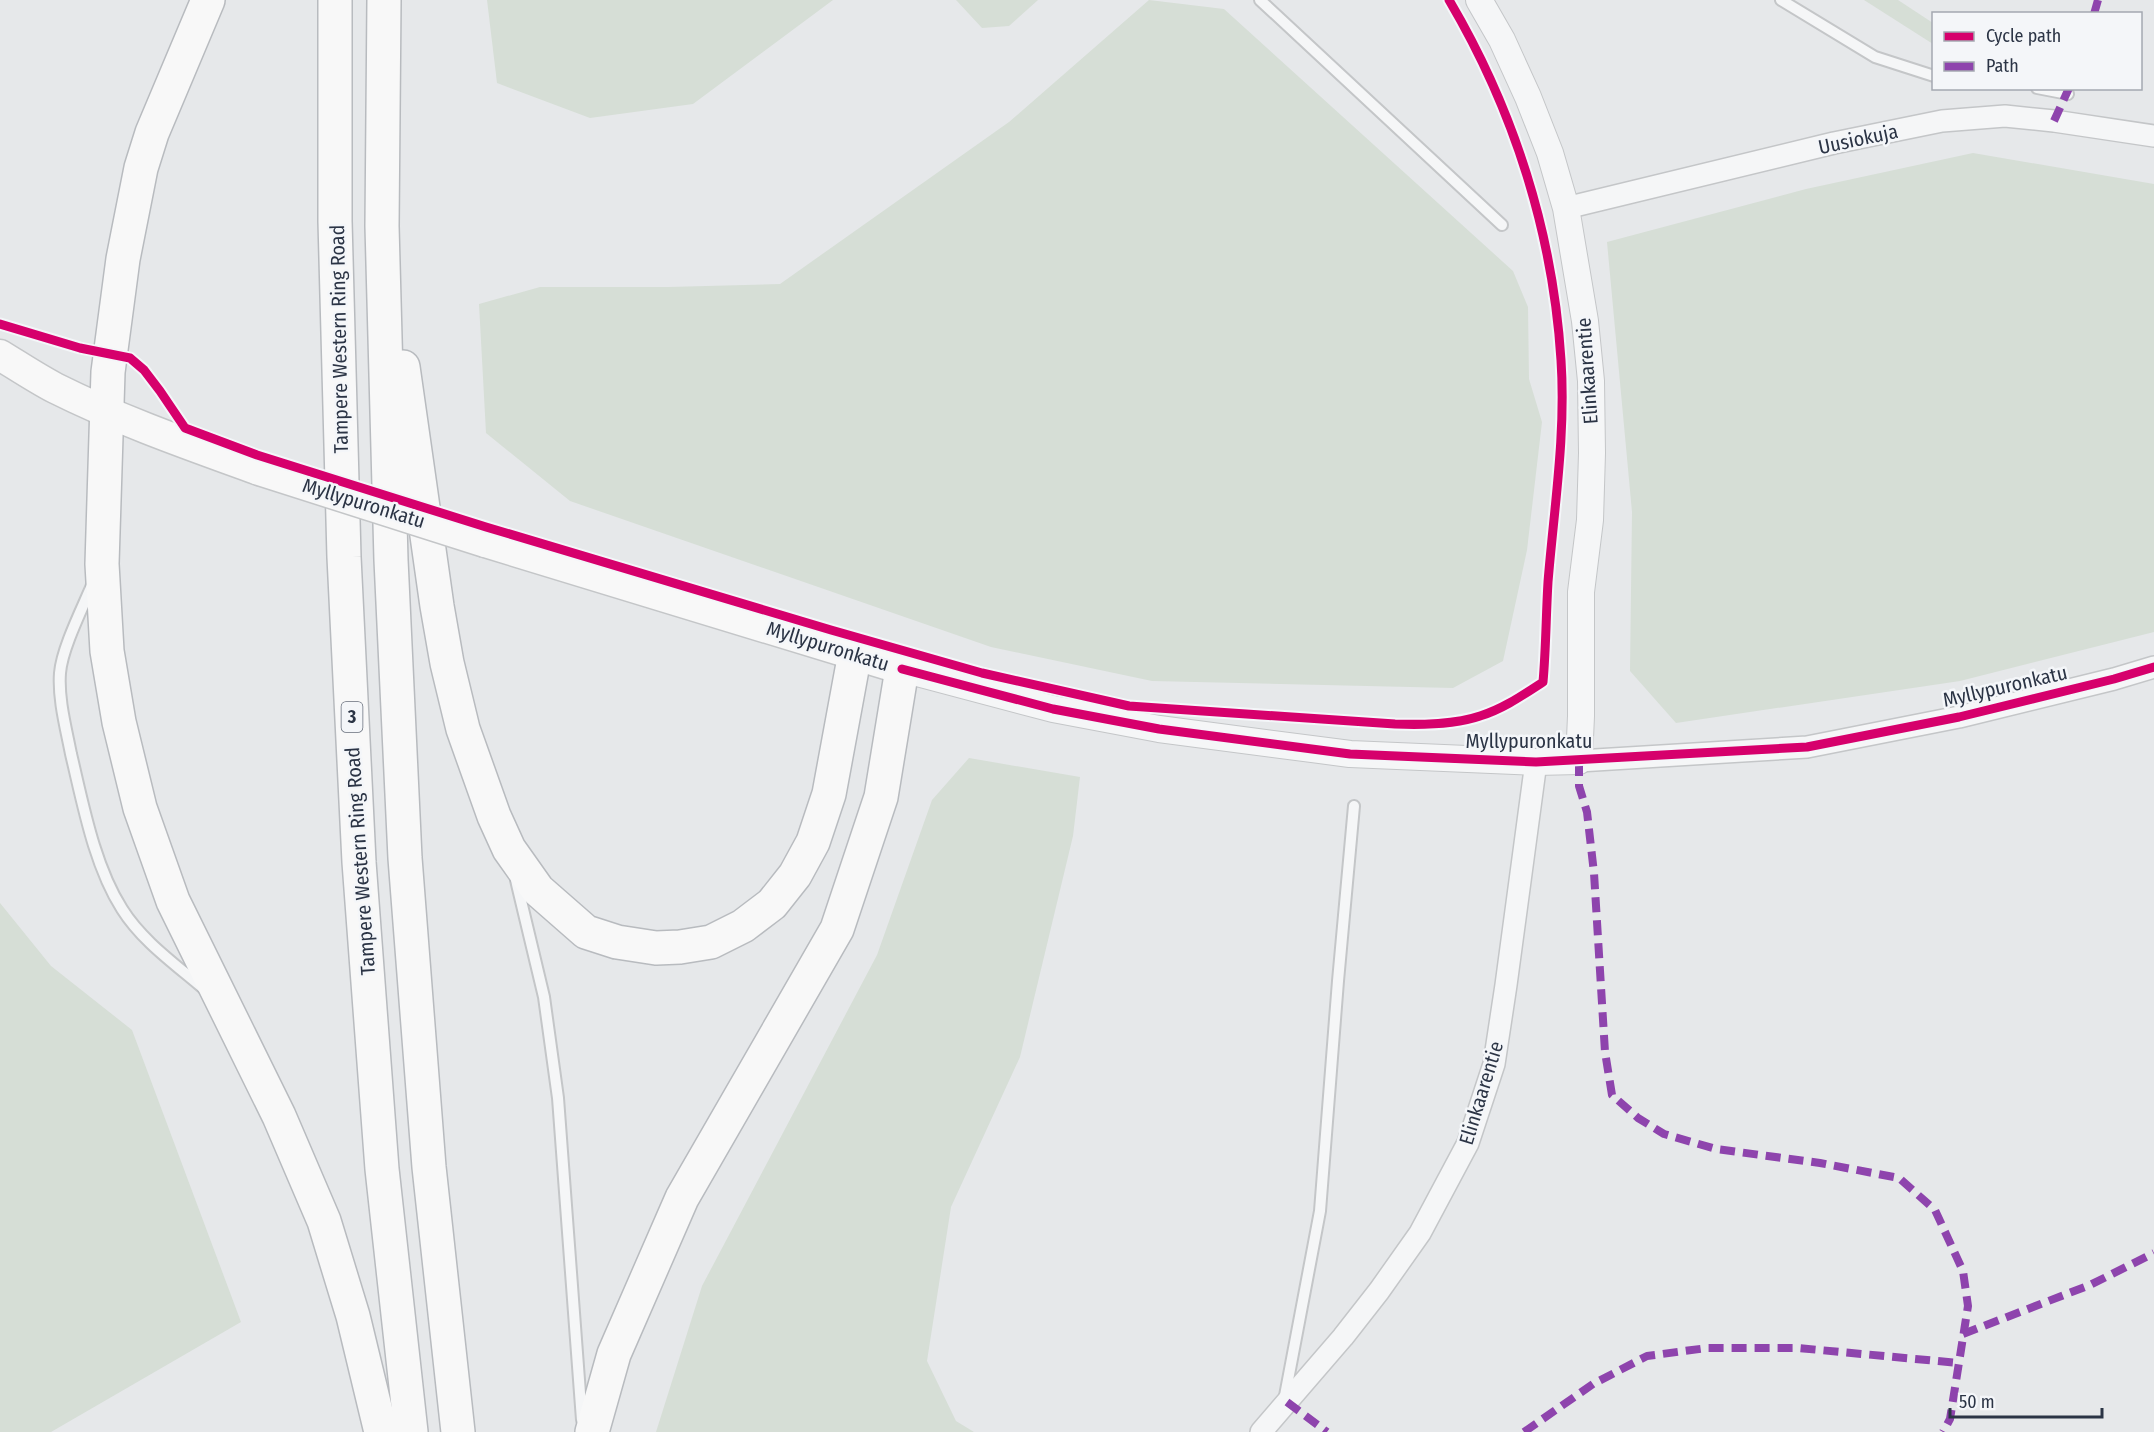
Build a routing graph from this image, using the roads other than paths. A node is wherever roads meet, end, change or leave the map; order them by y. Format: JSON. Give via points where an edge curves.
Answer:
{"nodes":[{"id":1,"x":207,"y":0,"type":"edge"},
{"id":2,"x":335,"y":0,"type":"edge"},
{"id":3,"x":384,"y":0,"type":"edge"},
{"id":4,"x":1260,"y":0,"type":"edge"},
{"id":5,"x":1479,"y":0,"type":"edge"},
{"id":6,"x":1781,"y":0,"type":"edge"},
{"id":7,"x":1932,"y":75,"type":"edge"},
{"id":8,"x":2047,"y":90,"type":"edge"},
{"id":9,"x":2068,"y":94,"type":"dead end"},
{"id":10,"x":2154,"y":136,"type":"edge"},
{"id":11,"x":1566,"y":208,"type":"junction"},
{"id":12,"x":1502,"y":225,"type":"dead end"},
{"id":13,"x":382,"y":226,"type":"junction"},
{"id":14,"x":0,"y":355,"type":"edge"},
{"id":15,"x":107,"y":413,"type":"junction"},
{"id":16,"x":102,"y":564,"type":"junction"},
{"id":17,"x":855,"y":653,"type":"junction"},
{"id":18,"x":2154,"y":667,"type":"edge"},
{"id":19,"x":902,"y":669,"type":"junction"},
{"id":20,"x":1578,"y":761,"type":"junction"},
{"id":21,"x":1536,"y":762,"type":"junction"},
{"id":22,"x":1354,"y":806,"type":"dead end"},
{"id":23,"x":509,"y":849,"type":"junction"},
{"id":24,"x":225,"y":1007,"type":"junction"},
{"id":25,"x":1283,"y":1407,"type":"junction"},
{"id":26,"x":381,"y":1432,"type":"edge"},
{"id":27,"x":411,"y":1432,"type":"edge"},
{"id":28,"x":458,"y":1432,"type":"edge"},
{"id":29,"x":582,"y":1432,"type":"edge"},
{"id":30,"x":592,"y":1432,"type":"edge"},
{"id":31,"x":1261,"y":1432,"type":"edge"}],
"edges":[{"from":1,"to":15,"type":"highway","via":[[141,168],[123,259],[109,363]]},
{"from":2,"to":27,"type":"highway","name":"Tampere Western Ring Road","number":"3","via":[[335,221],[344,557],[358,862],[382,1169]]},
{"from":3,"to":13,"type":"highway"},
{"from":4,"to":12,"type":"lane"},
{"from":5,"to":11,"type":"street","name":"Elinkaarentie","via":[[1528,97]]},
{"from":6,"to":7,"type":"lane","via":[[1875,57]]},
{"from":8,"to":9,"type":"lane"},
{"from":10,"to":11,"type":"street","name":"Uusiokuja","via":[[2005,116],[1942,121]]},
{"from":11,"to":20,"type":"street","name":"Elinkaarentie","via":[[1591,381],[1590,520],[1581,592]]},
{"from":13,"to":23,"type":"highway","via":[[447,663],[463,729]]},
{"from":13,"to":28,"type":"highway","via":[[391,560],[405,858],[429,1167]]},
{"from":14,"to":15,"type":"main road","name":"Myllypuronkatu"},
{"from":15,"to":16,"type":"highway"},
{"from":15,"to":17,"type":"main road","name":"Myllypuronkatu","bridge":true,"via":[[259,470]]},
{"from":16,"to":24,"type":"highway","via":[[107,651],[140,807],[173,901]]},
{"from":16,"to":24,"type":"lane","via":[[71,634],[60,672],[64,720],[79,790],[103,871],[122,909],[147,940]]},
{"from":17,"to":19,"type":"main road","name":"Myllypuronkatu"},
{"from":17,"to":23,"type":"highway","via":[[830,794],[813,842],[795,875],[772,904],[743,926],[711,942],[656,948],[586,932],[538,890]]},
{"from":18,"to":20,"type":"street","name":"Myllypuronkatu","via":[[1959,717],[1807,747]]},
{"from":19,"to":21,"type":"street","name":"Myllypuronkatu","via":[[1053,709],[1159,729],[1350,754]]},
{"from":19,"to":30,"type":"highway","via":[[881,797],[837,929],[682,1198],[614,1354]]},
{"from":20,"to":21,"type":"street","name":"Myllypuronkatu"},
{"from":21,"to":25,"type":"street","name":"Elinkaarentie","via":[[1494,1064],[1468,1143],[1420,1233],[1372,1300]]},
{"from":22,"to":25,"type":"lane","via":[[1320,1211]]},
{"from":23,"to":29,"type":"lane","via":[[543,996],[558,1098]]},
{"from":24,"to":26,"type":"highway","via":[[279,1116],[324,1221],[353,1316]]},
{"from":25,"to":31,"type":"street","name":"Elinkaarentie"}]}
